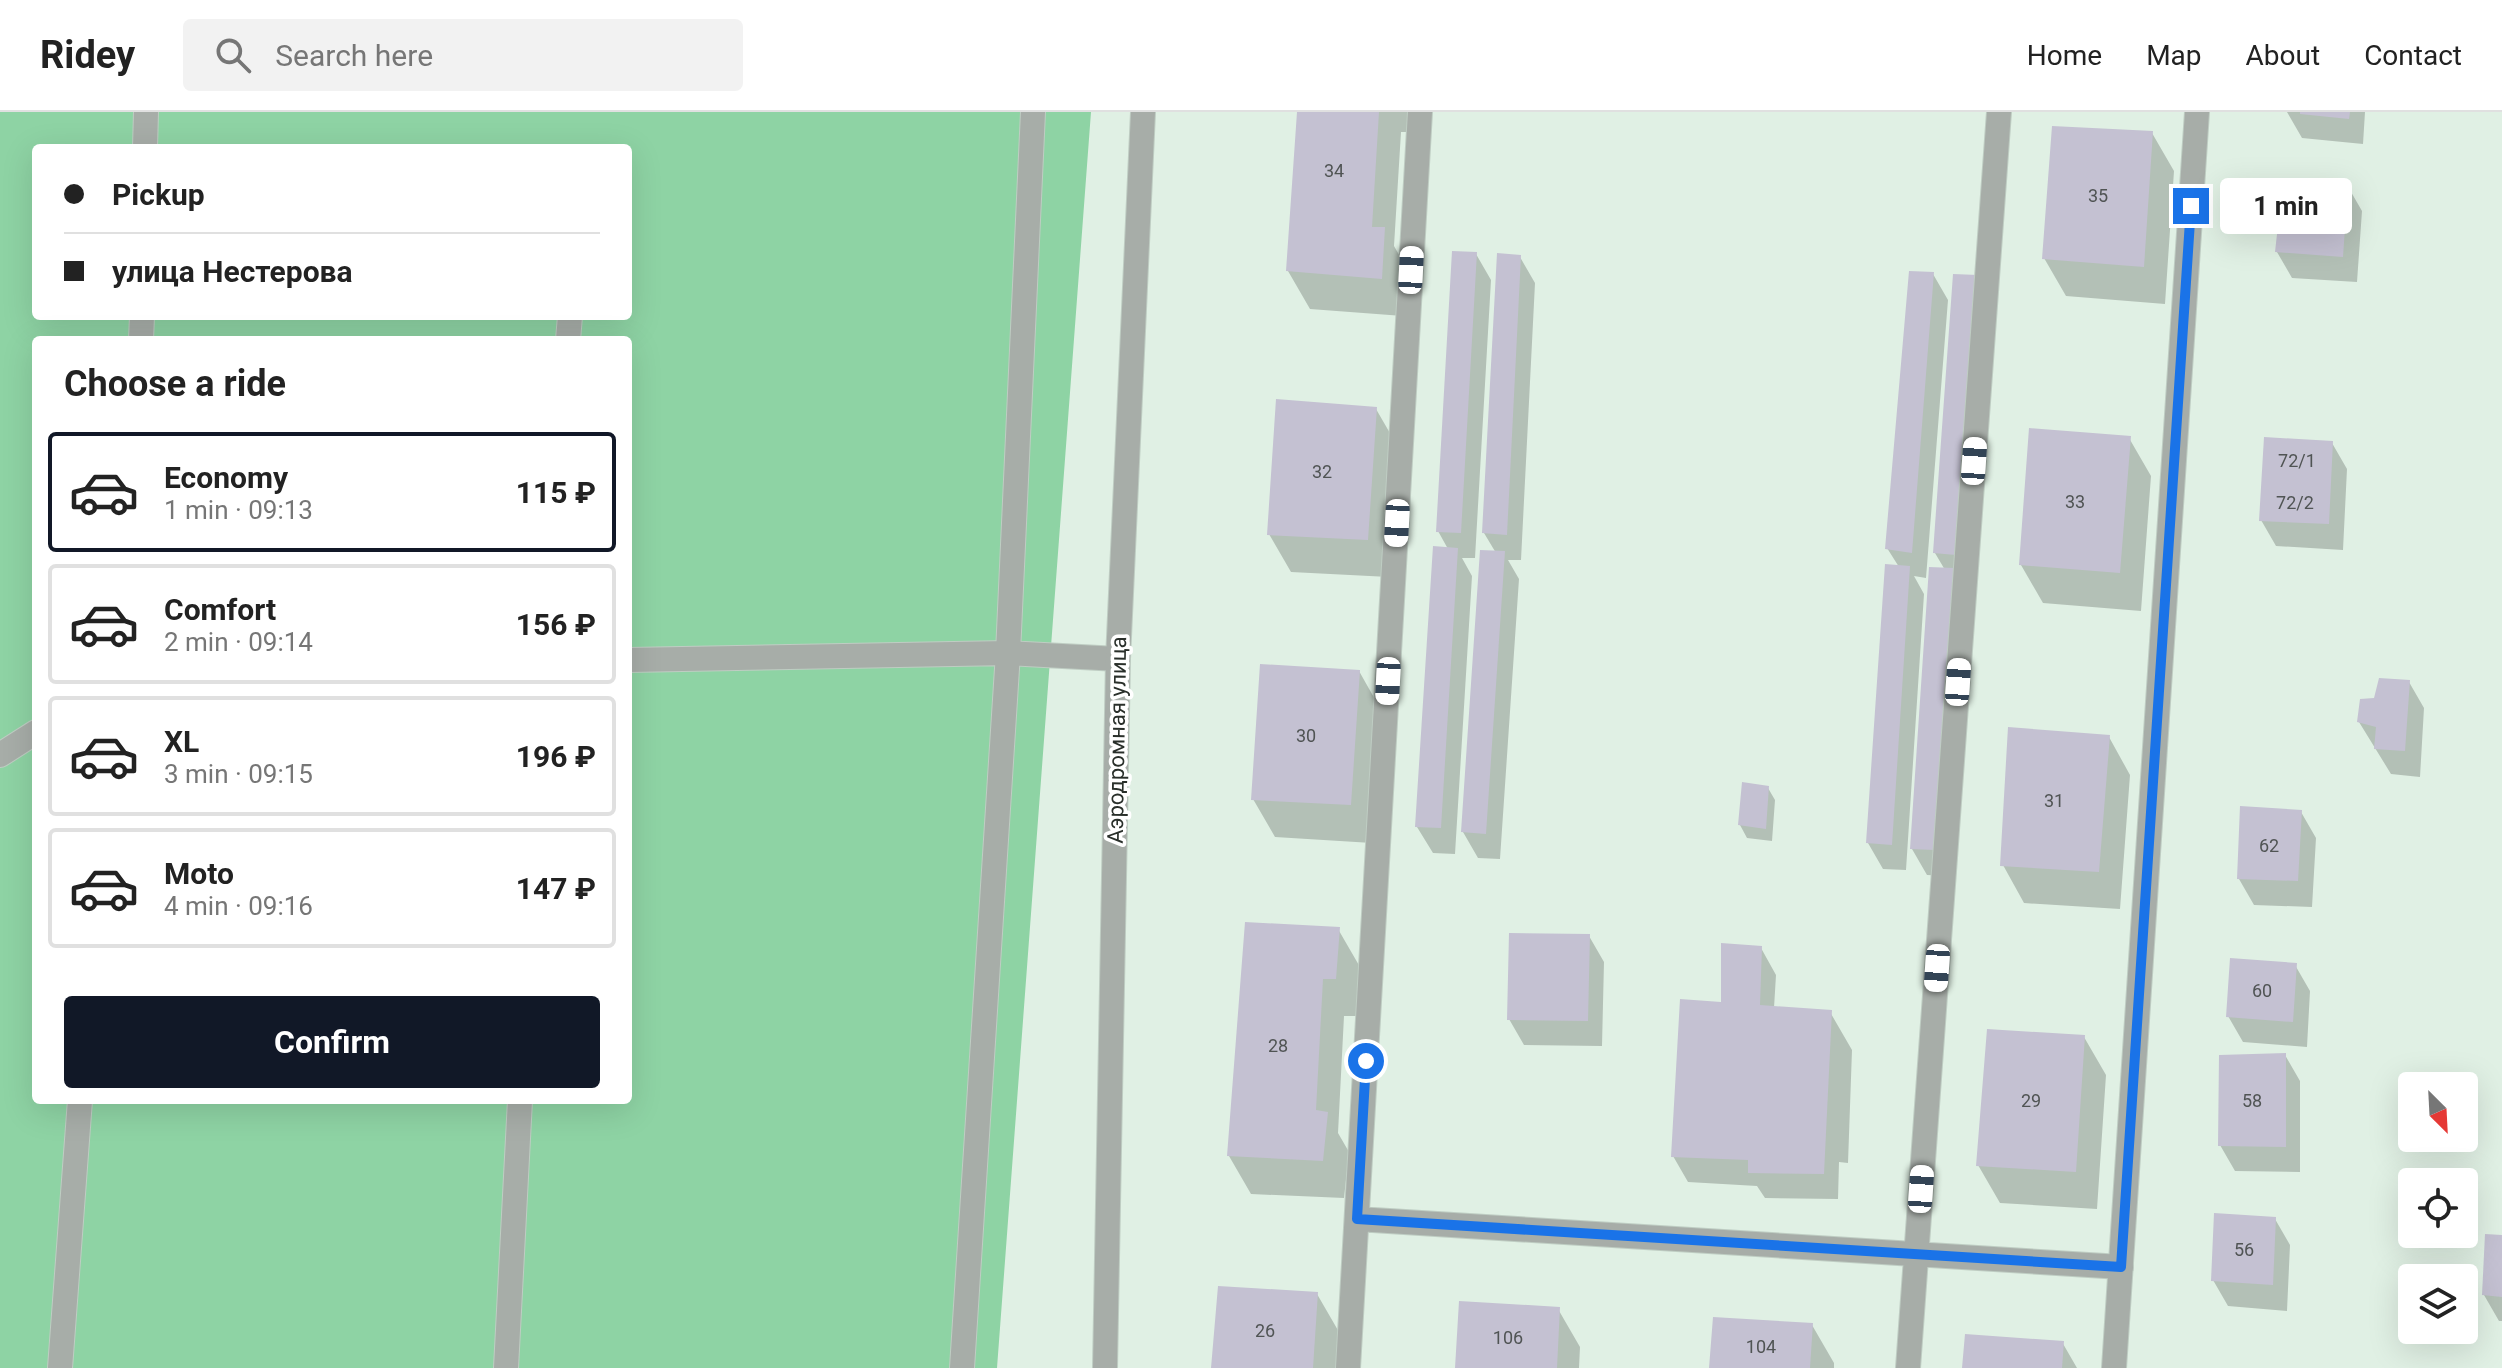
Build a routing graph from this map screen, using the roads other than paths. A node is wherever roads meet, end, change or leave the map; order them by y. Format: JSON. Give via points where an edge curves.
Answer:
{"nodes":[{"id":1,"x":146,"y":112,"type":"edge"},
{"id":2,"x":1033,"y":112,"type":"edge"},
{"id":3,"x":1143,"y":112,"type":"edge"},
{"id":4,"x":1420,"y":112,"type":"edge"},
{"id":5,"x":1999,"y":112,"type":"edge"},
{"id":6,"x":2197,"y":112,"type":"edge"},
{"id":7,"x":145,"y":144,"type":"edge"},
{"id":8,"x":1008,"y":653,"type":"junction"},
{"id":9,"x":1118,"y":659,"type":"junction"},
{"id":10,"x":632,"y":660,"type":"edge"},
{"id":11,"x":32,"y":735,"type":"edge"},
{"id":12,"x":0,"y":755,"type":"edge"},
{"id":13,"x":80,"y":1104,"type":"edge"},
{"id":14,"x":520,"y":1104,"type":"edge"},
{"id":15,"x":1357,"y":1219,"type":"junction"},
{"id":16,"x":1916,"y":1253,"type":"junction"},
{"id":17,"x":2121,"y":1267,"type":"junction"},
{"id":18,"x":60,"y":1368,"type":"edge"},
{"id":19,"x":506,"y":1368,"type":"edge"},
{"id":20,"x":962,"y":1368,"type":"edge"},
{"id":21,"x":1105,"y":1368,"type":"edge"},
{"id":22,"x":1348,"y":1368,"type":"edge"},
{"id":23,"x":1908,"y":1368,"type":"edge"},
{"id":24,"x":2114,"y":1368,"type":"edge"}],
"edges":[{"from":1,"to":7,"type":"street"},
{"from":2,"to":8,"type":"street"},
{"from":3,"to":9,"type":"street","name":"Аэродромная улица"},
{"from":4,"to":15,"type":"street"},
{"from":5,"to":16,"type":"street"},
{"from":6,"to":17,"type":"street"},
{"from":8,"to":9,"type":"street"},
{"from":8,"to":10,"type":"street"},
{"from":8,"to":20,"type":"street"},
{"from":9,"to":21,"type":"street","name":"Аэродромная улица"},
{"from":11,"to":12,"type":"street"},
{"from":13,"to":18,"type":"street"},
{"from":14,"to":19,"type":"street"},
{"from":15,"to":16,"type":"street"},
{"from":15,"to":22,"type":"street"},
{"from":16,"to":17,"type":"street"},
{"from":16,"to":23,"type":"street"},
{"from":17,"to":24,"type":"street"}]}
